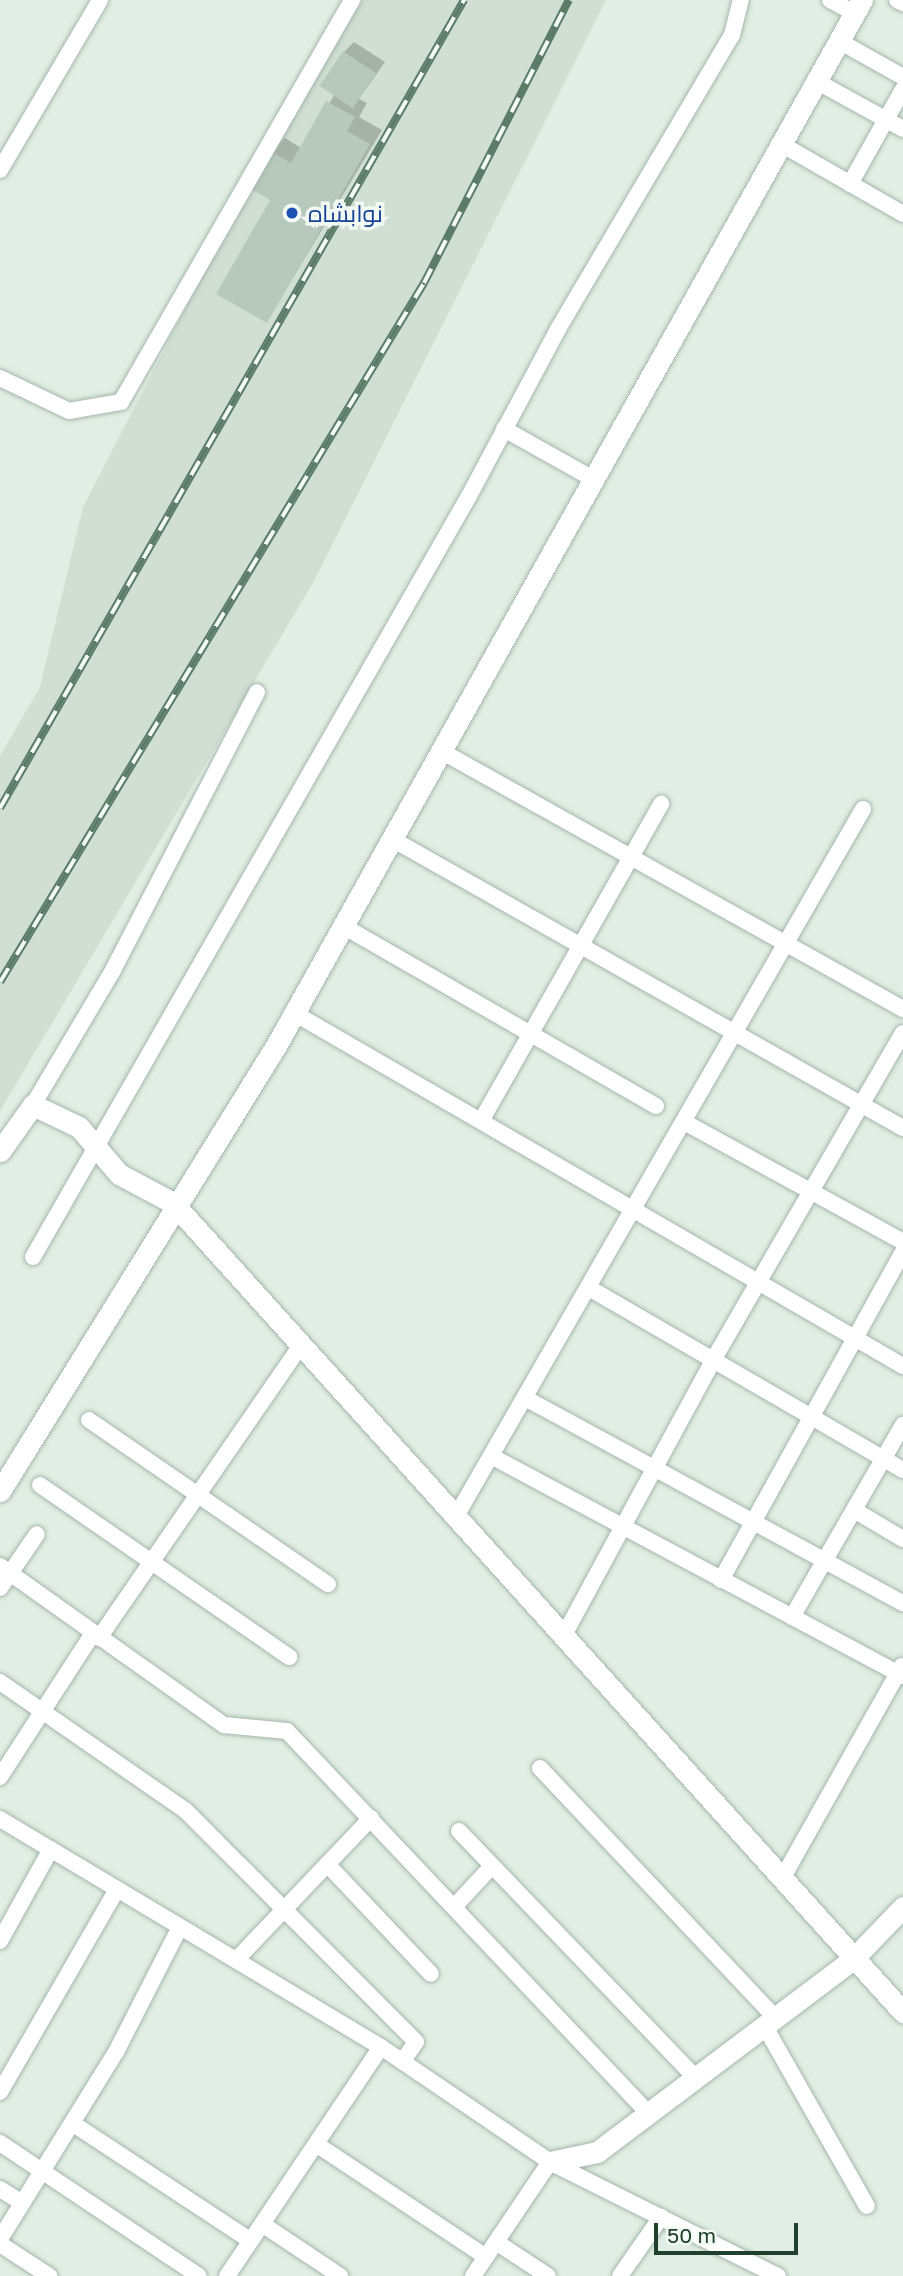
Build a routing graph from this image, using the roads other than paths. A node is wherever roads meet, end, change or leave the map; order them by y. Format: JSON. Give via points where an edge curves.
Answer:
{"nodes":[{"id":1,"x":100,"y":0,"type":"edge"},
{"id":2,"x":352,"y":0,"type":"edge"},
{"id":3,"x":741,"y":0,"type":"edge"},
{"id":4,"x":831,"y":0,"type":"edge"},
{"id":5,"x":897,"y":0,"type":"edge"},
{"id":6,"x":903,"y":3,"type":"edge"},
{"id":7,"x":858,"y":7,"type":"edge"},
{"id":8,"x":839,"y":41,"type":"junction"},
{"id":9,"x":903,"y":76,"type":"edge"},
{"id":10,"x":816,"y":81,"type":"junction"},
{"id":11,"x":903,"y":89,"type":"edge"},
{"id":12,"x":886,"y":120,"type":"junction"},
{"id":13,"x":903,"y":129,"type":"edge"},
{"id":14,"x":780,"y":144,"type":"junction"},
{"id":15,"x":0,"y":170,"type":"edge"},
{"id":16,"x":849,"y":184,"type":"junction"},
{"id":17,"x":903,"y":214,"type":"edge"},
{"id":18,"x":0,"y":378,"type":"edge"},
{"id":19,"x":504,"y":429,"type":"junction"},
{"id":20,"x":593,"y":479,"type":"junction"},
{"id":21,"x":257,"y":692,"type":"dead end"},
{"id":22,"x":441,"y":751,"type":"junction"},
{"id":23,"x":661,"y":804,"type":"dead end"},
{"id":24,"x":863,"y":809,"type":"dead end"},
{"id":25,"x":391,"y":839,"type":"junction"},
{"id":26,"x":630,"y":858,"type":"junction"},
{"id":27,"x":343,"y":926,"type":"junction"},
{"id":28,"x":787,"y":944,"type":"junction"},
{"id":29,"x":579,"y":947,"type":"junction"},
{"id":30,"x":903,"y":1009,"type":"edge"},
{"id":31,"x":294,"y":1013,"type":"junction"},
{"id":32,"x":903,"y":1033,"type":"edge"},
{"id":33,"x":530,"y":1034,"type":"junction"},
{"id":34,"x":738,"y":1036,"type":"junction"},
{"id":35,"x":33,"y":1105,"type":"junction"},
{"id":36,"x":862,"y":1105,"type":"junction"},
{"id":37,"x":656,"y":1106,"type":"dead end"},
{"id":38,"x":481,"y":1121,"type":"junction"},
{"id":39,"x":686,"y":1123,"type":"junction"},
{"id":40,"x":903,"y":1128,"type":"edge"},
{"id":41,"x":96,"y":1147,"type":"junction"},
{"id":42,"x":0,"y":1151,"type":"edge"},
{"id":43,"x":812,"y":1193,"type":"junction"},
{"id":44,"x":173,"y":1203,"type":"junction"},
{"id":45,"x":636,"y":1209,"type":"junction"},
{"id":46,"x":903,"y":1242,"type":"edge"},
{"id":47,"x":903,"y":1251,"type":"edge"},
{"id":48,"x":33,"y":1257,"type":"dead end"},
{"id":49,"x":758,"y":1284,"type":"junction"},
{"id":50,"x":589,"y":1288,"type":"junction"},
{"id":51,"x":855,"y":1339,"type":"junction"},
{"id":52,"x":299,"y":1348,"type":"junction"},
{"id":53,"x":712,"y":1362,"type":"junction"},
{"id":54,"x":903,"y":1366,"type":"edge"},
{"id":55,"x":525,"y":1398,"type":"junction"},
{"id":56,"x":811,"y":1419,"type":"junction"},
{"id":57,"x":89,"y":1420,"type":"dead end"},
{"id":58,"x":903,"y":1425,"type":"edge"},
{"id":59,"x":492,"y":1455,"type":"junction"},
{"id":60,"x":883,"y":1460,"type":"junction"},
{"id":61,"x":657,"y":1467,"type":"junction"},
{"id":62,"x":903,"y":1470,"type":"edge"},
{"id":63,"x":40,"y":1485,"type":"dead end"},
{"id":64,"x":0,"y":1491,"type":"edge"},
{"id":65,"x":198,"y":1495,"type":"junction"},
{"id":66,"x":854,"y":1510,"type":"junction"},
{"id":67,"x":455,"y":1518,"type":"junction"},
{"id":68,"x":755,"y":1520,"type":"junction"},
{"id":69,"x":623,"y":1525,"type":"junction"},
{"id":70,"x":37,"y":1534,"type":"dead end"},
{"id":71,"x":903,"y":1539,"type":"edge"},
{"id":72,"x":826,"y":1558,"type":"junction"},
{"id":73,"x":151,"y":1563,"type":"junction"},
{"id":74,"x":5,"y":1569,"type":"edge"},
{"id":75,"x":721,"y":1580,"type":"junction"},
{"id":76,"x":328,"y":1584,"type":"dead end"},
{"id":77,"x":0,"y":1588,"type":"edge"},
{"id":78,"x":903,"y":1603,"type":"edge"},
{"id":79,"x":792,"y":1617,"type":"junction"},
{"id":80,"x":564,"y":1635,"type":"junction"},
{"id":81,"x":96,"y":1636,"type":"junction"},
{"id":82,"x":289,"y":1657,"type":"dead end"},
{"id":83,"x":901,"y":1672,"type":"edge"},
{"id":84,"x":0,"y":1682,"type":"edge"},
{"id":85,"x":44,"y":1707,"type":"junction"},
{"id":86,"x":541,"y":1768,"type":"dead end"},
{"id":87,"x":0,"y":1777,"type":"edge"},
{"id":88,"x":371,"y":1818,"type":"junction"},
{"id":89,"x":0,"y":1819,"type":"edge"},
{"id":90,"x":459,"y":1831,"type":"dead end"},
{"id":91,"x":51,"y":1849,"type":"junction"},
{"id":92,"x":327,"y":1864,"type":"junction"},
{"id":93,"x":492,"y":1866,"type":"junction"},
{"id":94,"x":783,"y":1877,"type":"junction"},
{"id":95,"x":117,"y":1889,"type":"junction"},
{"id":96,"x":903,"y":1906,"type":"edge"},
{"id":97,"x":454,"y":1907,"type":"junction"},
{"id":98,"x":284,"y":1909,"type":"junction"},
{"id":99,"x":180,"y":1927,"type":"junction"},
{"id":100,"x":0,"y":1941,"type":"edge"},
{"id":101,"x":854,"y":1958,"type":"junction"},
{"id":102,"x":236,"y":1960,"type":"junction"},
{"id":103,"x":431,"y":1974,"type":"dead end"},
{"id":104,"x":903,"y":2012,"type":"edge"},
{"id":105,"x":769,"y":2021,"type":"junction"},
{"id":106,"x":381,"y":2048,"type":"junction"},
{"id":107,"x":402,"y":2062,"type":"junction"},
{"id":108,"x":695,"y":2077,"type":"junction"},
{"id":109,"x":0,"y":2092,"type":"edge"},
{"id":110,"x":648,"y":2112,"type":"junction"},
{"id":111,"x":72,"y":2123,"type":"junction"},
{"id":112,"x":0,"y":2143,"type":"edge"},
{"id":113,"x":316,"y":2144,"type":"junction"},
{"id":114,"x":550,"y":2162,"type":"junction"},
{"id":115,"x":43,"y":2170,"type":"junction"},
{"id":116,"x":0,"y":2189,"type":"edge"},
{"id":117,"x":22,"y":2203,"type":"junction"},
{"id":118,"x":867,"y":2206,"type":"dead end"},
{"id":119,"x":661,"y":2217,"type":"junction"},
{"id":120,"x":262,"y":2224,"type":"junction"},
{"id":121,"x":251,"y":2241,"type":"junction"},
{"id":122,"x":0,"y":2242,"type":"edge"},
{"id":123,"x":496,"y":2242,"type":"junction"},
{"id":124,"x":486,"y":2257,"type":"junction"},
{"id":125,"x":49,"y":2276,"type":"edge"},
{"id":126,"x":199,"y":2276,"type":"edge"},
{"id":127,"x":227,"y":2276,"type":"edge"},
{"id":128,"x":340,"y":2276,"type":"edge"},
{"id":129,"x":473,"y":2276,"type":"edge"},
{"id":130,"x":548,"y":2276,"type":"edge"},
{"id":131,"x":620,"y":2276,"type":"edge"},
{"id":132,"x":778,"y":2276,"type":"edge"}],
"edges":[{"from":1,"to":15,"type":"street"},
{"from":2,"to":18,"type":"street","via":[[121,402],[69,411]]},
{"from":3,"to":19,"type":"street","via":[[732,36],[688,101]]},
{"from":4,"to":7,"type":"street"},
{"from":5,"to":6,"type":"street"},
{"from":7,"to":8,"type":"street"},
{"from":8,"to":9,"type":"street"},
{"from":8,"to":10,"type":"street"},
{"from":10,"to":12,"type":"street"},
{"from":10,"to":14,"type":"street"},
{"from":11,"to":12,"type":"street"},
{"from":12,"to":13,"type":"street"},
{"from":12,"to":16,"type":"street"},
{"from":14,"to":16,"type":"street"},
{"from":14,"to":20,"type":"street"},
{"from":16,"to":17,"type":"street"},
{"from":19,"to":20,"type":"street"},
{"from":19,"to":41,"type":"street"},
{"from":20,"to":22,"type":"street"},
{"from":21,"to":35,"type":"street","via":[[112,972]]},
{"from":22,"to":25,"type":"street"},
{"from":22,"to":26,"type":"street"},
{"from":23,"to":26,"type":"street"},
{"from":24,"to":28,"type":"street"},
{"from":25,"to":27,"type":"street"},
{"from":25,"to":29,"type":"street"},
{"from":26,"to":28,"type":"street"},
{"from":26,"to":29,"type":"street"},
{"from":27,"to":31,"type":"street"},
{"from":27,"to":33,"type":"street"},
{"from":28,"to":30,"type":"street"},
{"from":28,"to":34,"type":"street"},
{"from":29,"to":33,"type":"street"},
{"from":29,"to":34,"type":"street"},
{"from":31,"to":38,"type":"street"},
{"from":31,"to":44,"type":"street"},
{"from":32,"to":36,"type":"street"},
{"from":33,"to":37,"type":"street"},
{"from":33,"to":38,"type":"street"},
{"from":34,"to":36,"type":"street"},
{"from":34,"to":39,"type":"street"},
{"from":35,"to":41,"type":"street","via":[[79,1127]]},
{"from":35,"to":42,"type":"street"},
{"from":36,"to":40,"type":"street"},
{"from":36,"to":43,"type":"street"},
{"from":38,"to":45,"type":"street"},
{"from":39,"to":43,"type":"street"},
{"from":39,"to":45,"type":"street"},
{"from":41,"to":44,"type":"street","via":[[119,1174]]},
{"from":41,"to":48,"type":"street"},
{"from":43,"to":46,"type":"street"},
{"from":43,"to":49,"type":"street"},
{"from":44,"to":52,"type":"street"},
{"from":44,"to":64,"type":"street"},
{"from":45,"to":49,"type":"street"},
{"from":45,"to":50,"type":"street"},
{"from":47,"to":51,"type":"street"},
{"from":49,"to":51,"type":"street"},
{"from":49,"to":53,"type":"street"},
{"from":50,"to":53,"type":"street"},
{"from":50,"to":55,"type":"street"},
{"from":51,"to":54,"type":"street"},
{"from":51,"to":56,"type":"street"},
{"from":52,"to":65,"type":"street"},
{"from":52,"to":67,"type":"street"},
{"from":53,"to":56,"type":"street"},
{"from":53,"to":61,"type":"street"},
{"from":55,"to":59,"type":"street"},
{"from":55,"to":61,"type":"street"},
{"from":56,"to":60,"type":"street"},
{"from":56,"to":68,"type":"street"},
{"from":57,"to":65,"type":"street"},
{"from":58,"to":60,"type":"street"},
{"from":59,"to":67,"type":"street"},
{"from":59,"to":69,"type":"street"},
{"from":60,"to":62,"type":"street"},
{"from":60,"to":66,"type":"street"},
{"from":61,"to":68,"type":"street"},
{"from":61,"to":69,"type":"street"},
{"from":63,"to":73,"type":"street"},
{"from":65,"to":73,"type":"street"},
{"from":65,"to":76,"type":"street"},
{"from":66,"to":71,"type":"street"},
{"from":66,"to":72,"type":"street"},
{"from":67,"to":80,"type":"street"},
{"from":68,"to":72,"type":"street"},
{"from":68,"to":75,"type":"street"},
{"from":69,"to":75,"type":"street"},
{"from":69,"to":80,"type":"street"},
{"from":70,"to":74,"type":"street"},
{"from":72,"to":78,"type":"street"},
{"from":72,"to":79,"type":"street"},
{"from":73,"to":81,"type":"street"},
{"from":73,"to":82,"type":"street"},
{"from":74,"to":77,"type":"street"},
{"from":74,"to":81,"type":"street"},
{"from":75,"to":79,"type":"street"},
{"from":79,"to":83,"type":"street"},
{"from":80,"to":94,"type":"street"},
{"from":81,"to":85,"type":"street"},
{"from":81,"to":88,"type":"street","via":[[224,1725],[287,1731]]},
{"from":83,"to":94,"type":"street"},
{"from":84,"to":85,"type":"street"},
{"from":85,"to":87,"type":"street"},
{"from":85,"to":98,"type":"street","via":[[185,1811]]},
{"from":86,"to":105,"type":"street"},
{"from":88,"to":92,"type":"street"},
{"from":88,"to":97,"type":"street"},
{"from":89,"to":91,"type":"street"},
{"from":90,"to":93,"type":"street"},
{"from":91,"to":95,"type":"street"},
{"from":91,"to":100,"type":"street"},
{"from":92,"to":98,"type":"street"},
{"from":92,"to":103,"type":"street"},
{"from":93,"to":97,"type":"street"},
{"from":93,"to":108,"type":"street"},
{"from":94,"to":101,"type":"street"},
{"from":95,"to":99,"type":"street"},
{"from":95,"to":109,"type":"street"},
{"from":96,"to":101,"type":"street"},
{"from":97,"to":110,"type":"street"},
{"from":98,"to":102,"type":"street"},
{"from":98,"to":107,"type":"street","via":[[416,2042]]},
{"from":99,"to":102,"type":"street"},
{"from":99,"to":111,"type":"street"},
{"from":101,"to":104,"type":"street"},
{"from":101,"to":105,"type":"street"},
{"from":102,"to":106,"type":"street"},
{"from":105,"to":108,"type":"street"},
{"from":105,"to":118,"type":"street"},
{"from":106,"to":107,"type":"street"},
{"from":106,"to":113,"type":"street"},
{"from":107,"to":114,"type":"street"},
{"from":108,"to":110,"type":"street"},
{"from":110,"to":114,"type":"street","via":[[597,2152]]},
{"from":111,"to":115,"type":"street"},
{"from":111,"to":121,"type":"street"},
{"from":112,"to":115,"type":"street"},
{"from":113,"to":120,"type":"street"},
{"from":113,"to":124,"type":"street"},
{"from":114,"to":119,"type":"street"},
{"from":114,"to":123,"type":"street"},
{"from":115,"to":117,"type":"street"},
{"from":115,"to":126,"type":"street"},
{"from":116,"to":117,"type":"street"},
{"from":117,"to":122,"type":"street"},
{"from":119,"to":131,"type":"street"},
{"from":119,"to":132,"type":"street"},
{"from":120,"to":121,"type":"street"},
{"from":120,"to":128,"type":"street"},
{"from":121,"to":127,"type":"street"},
{"from":122,"to":125,"type":"street"},
{"from":123,"to":124,"type":"street"},
{"from":123,"to":130,"type":"street"},
{"from":124,"to":129,"type":"street"}]}
